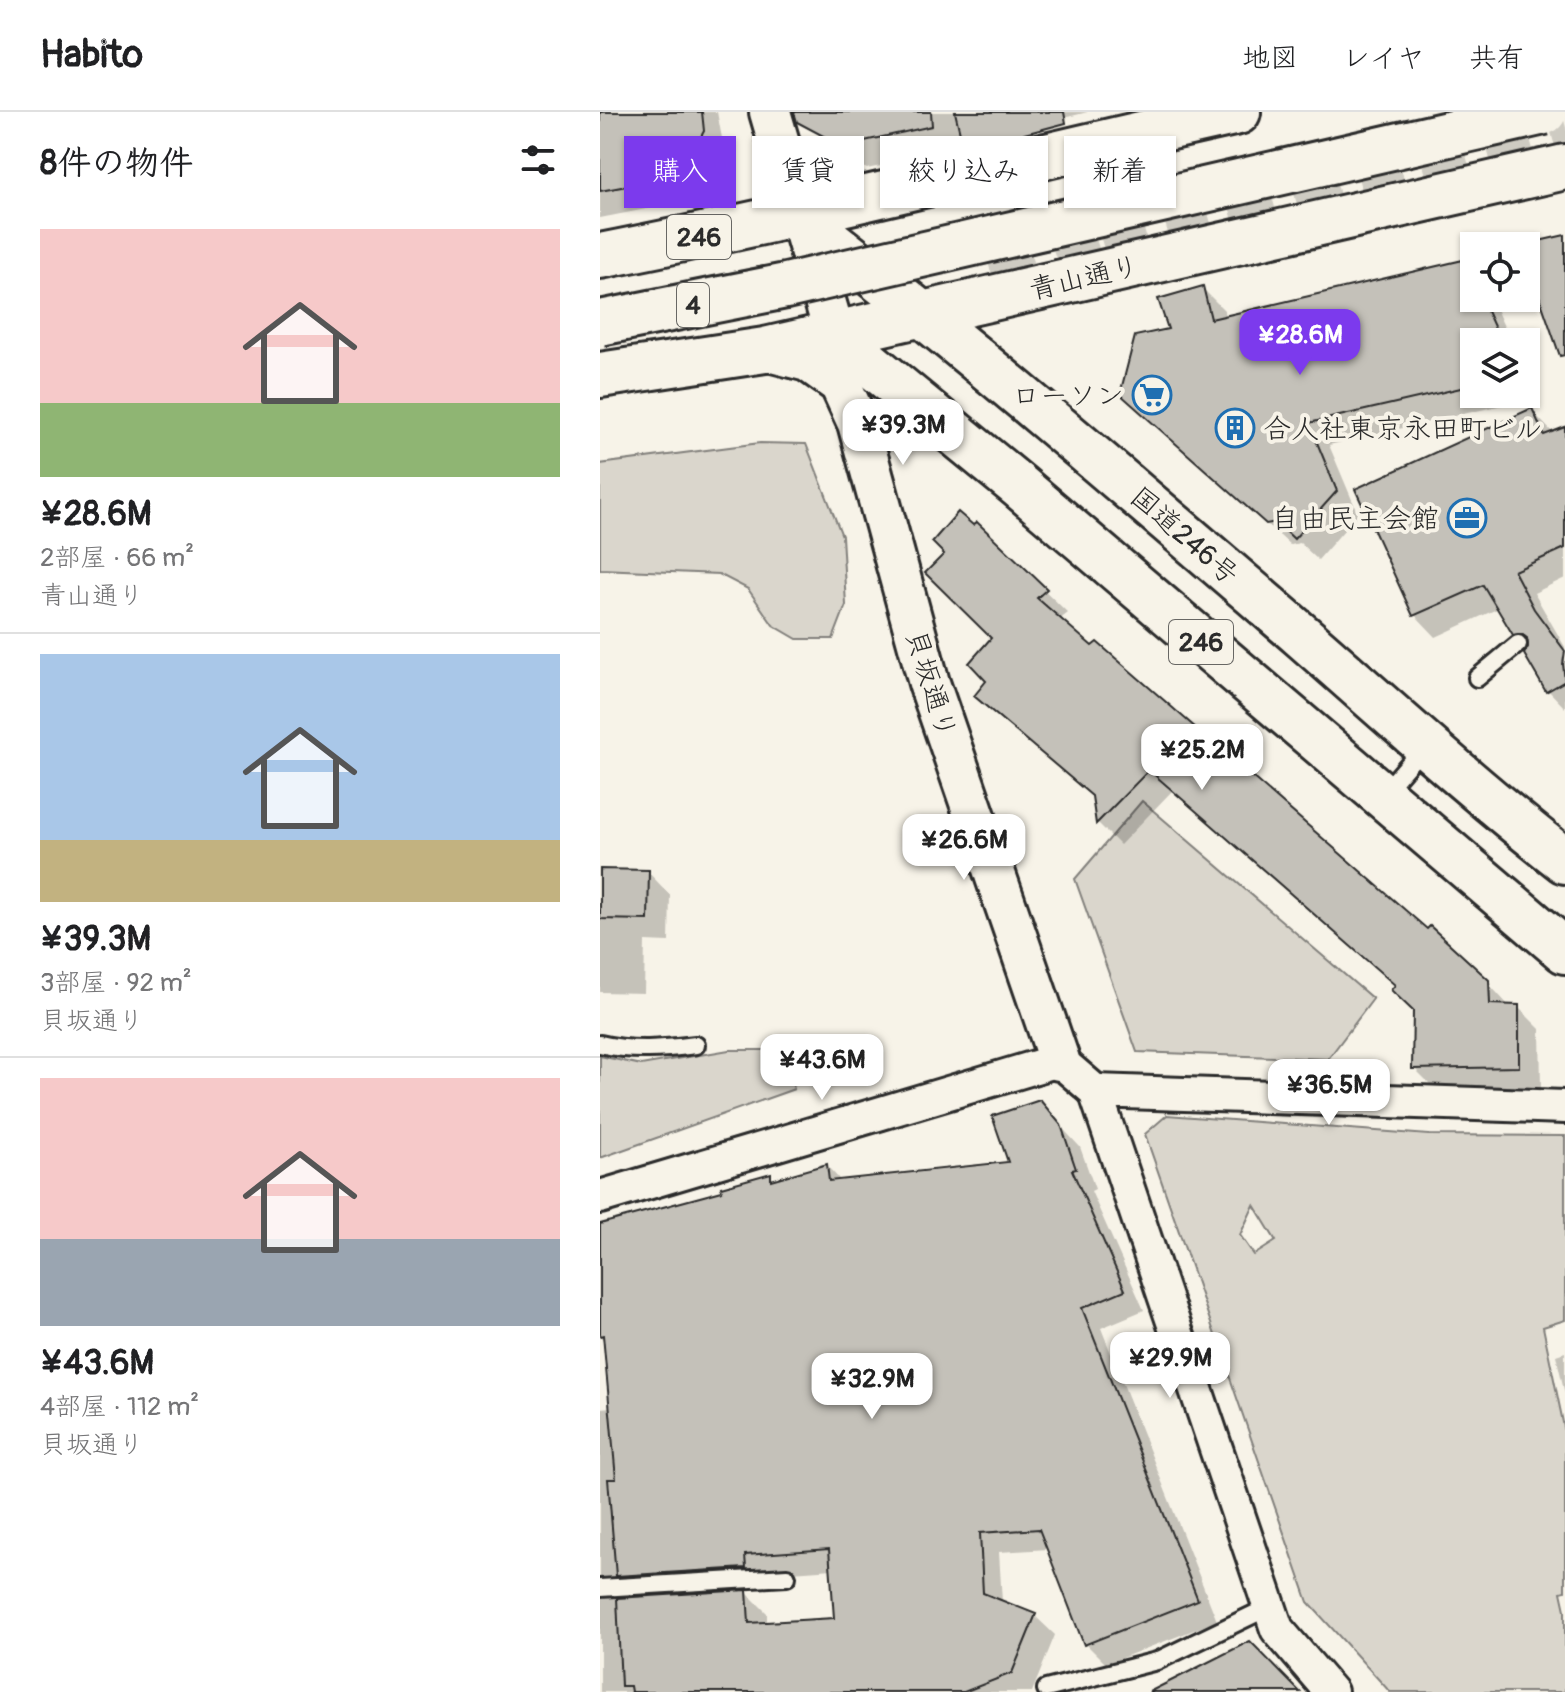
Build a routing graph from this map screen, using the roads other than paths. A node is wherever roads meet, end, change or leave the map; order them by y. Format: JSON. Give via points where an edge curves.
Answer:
{"nodes":[{"id":1,"x":770,"y":112,"type":"edge"},
{"id":2,"x":1238,"y":112,"type":"edge"},
{"id":3,"x":1407,"y":112,"type":"edge"},
{"id":4,"x":1544,"y":112,"type":"edge"},
{"id":5,"x":1565,"y":167,"type":"edge"},
{"id":6,"x":798,"y":216,"type":"junction"},
{"id":7,"x":600,"y":256,"type":"edge"},
{"id":8,"x":786,"y":286,"type":"junction"},
{"id":9,"x":924,"y":314,"type":"junction"},
{"id":10,"x":600,"y":323,"type":"edge"},
{"id":11,"x":835,"y":335,"type":"junction"},
{"id":12,"x":765,"y":350,"type":"junction"},
{"id":13,"x":600,"y":375,"type":"edge"},
{"id":14,"x":1518,"y":644,"type":"dead end"},
{"id":15,"x":1477,"y":678,"type":"dead end"},
{"id":16,"x":1426,"y":744,"type":"junction"},
{"id":17,"x":1381,"y":796,"type":"junction"},
{"id":18,"x":1565,"y":861,"type":"edge"},
{"id":19,"x":1565,"y":951,"type":"edge"},
{"id":20,"x":600,"y":1044,"type":"edge"},
{"id":21,"x":696,"y":1045,"type":"dead end"},
{"id":22,"x":1059,"y":1060,"type":"junction"},
{"id":23,"x":1095,"y":1091,"type":"junction"},
{"id":24,"x":1565,"y":1107,"type":"edge"},
{"id":25,"x":600,"y":1197,"type":"edge"},
{"id":26,"x":787,"y":1577,"type":"dead end"},
{"id":27,"x":600,"y":1588,"type":"edge"},
{"id":28,"x":1269,"y":1607,"type":"junction"},
{"id":29,"x":1046,"y":1689,"type":"dead end"},
{"id":30,"x":1331,"y":1692,"type":"edge"}],
"edges":[{"from":1,"to":6,"type":"street"},
{"from":2,"to":6,"type":"highway","number":"246"},
{"from":3,"to":8,"type":"highway","number":"4","bridge":true},
{"from":4,"to":8,"type":"highway","number":"4","bridge":true},
{"from":5,"to":9,"type":"highway","name":"青山通り"},
{"from":6,"to":7,"type":"highway","number":"246"},
{"from":6,"to":9,"type":"highway","name":"国道246号","number":"246"},
{"from":6,"to":11,"type":"street"},
{"from":8,"to":10,"type":"highway","number":"4","bridge":true},
{"from":9,"to":11,"type":"highway","name":"青山通り"},
{"from":9,"to":16,"type":"highway","name":"国道246号","number":"246"},
{"from":11,"to":12,"type":"highway","name":"青山通り"},
{"from":11,"to":17,"type":"highway","number":"246"},
{"from":12,"to":13,"type":"highway","name":"青山通り"},
{"from":12,"to":22,"type":"street","name":"貝坂通り","via":[[808,361],[840,384],[858,423],[929,683]]},
{"from":14,"to":15,"type":"lane"},
{"from":16,"to":17,"type":"lane"},
{"from":16,"to":18,"type":"highway","name":"国道246号","number":"246"},
{"from":17,"to":19,"type":"highway","number":"246"},
{"from":20,"to":21,"type":"lane","via":[[655,1050]]},
{"from":22,"to":23,"type":"street"},
{"from":22,"to":25,"type":"street"},
{"from":23,"to":24,"type":"street"},
{"from":23,"to":28,"type":"street"},
{"from":26,"to":27,"type":"lane"},
{"from":28,"to":29,"type":"lane","via":[[1157,1661]]},
{"from":28,"to":30,"type":"street","via":[[1277,1629]]}]}
